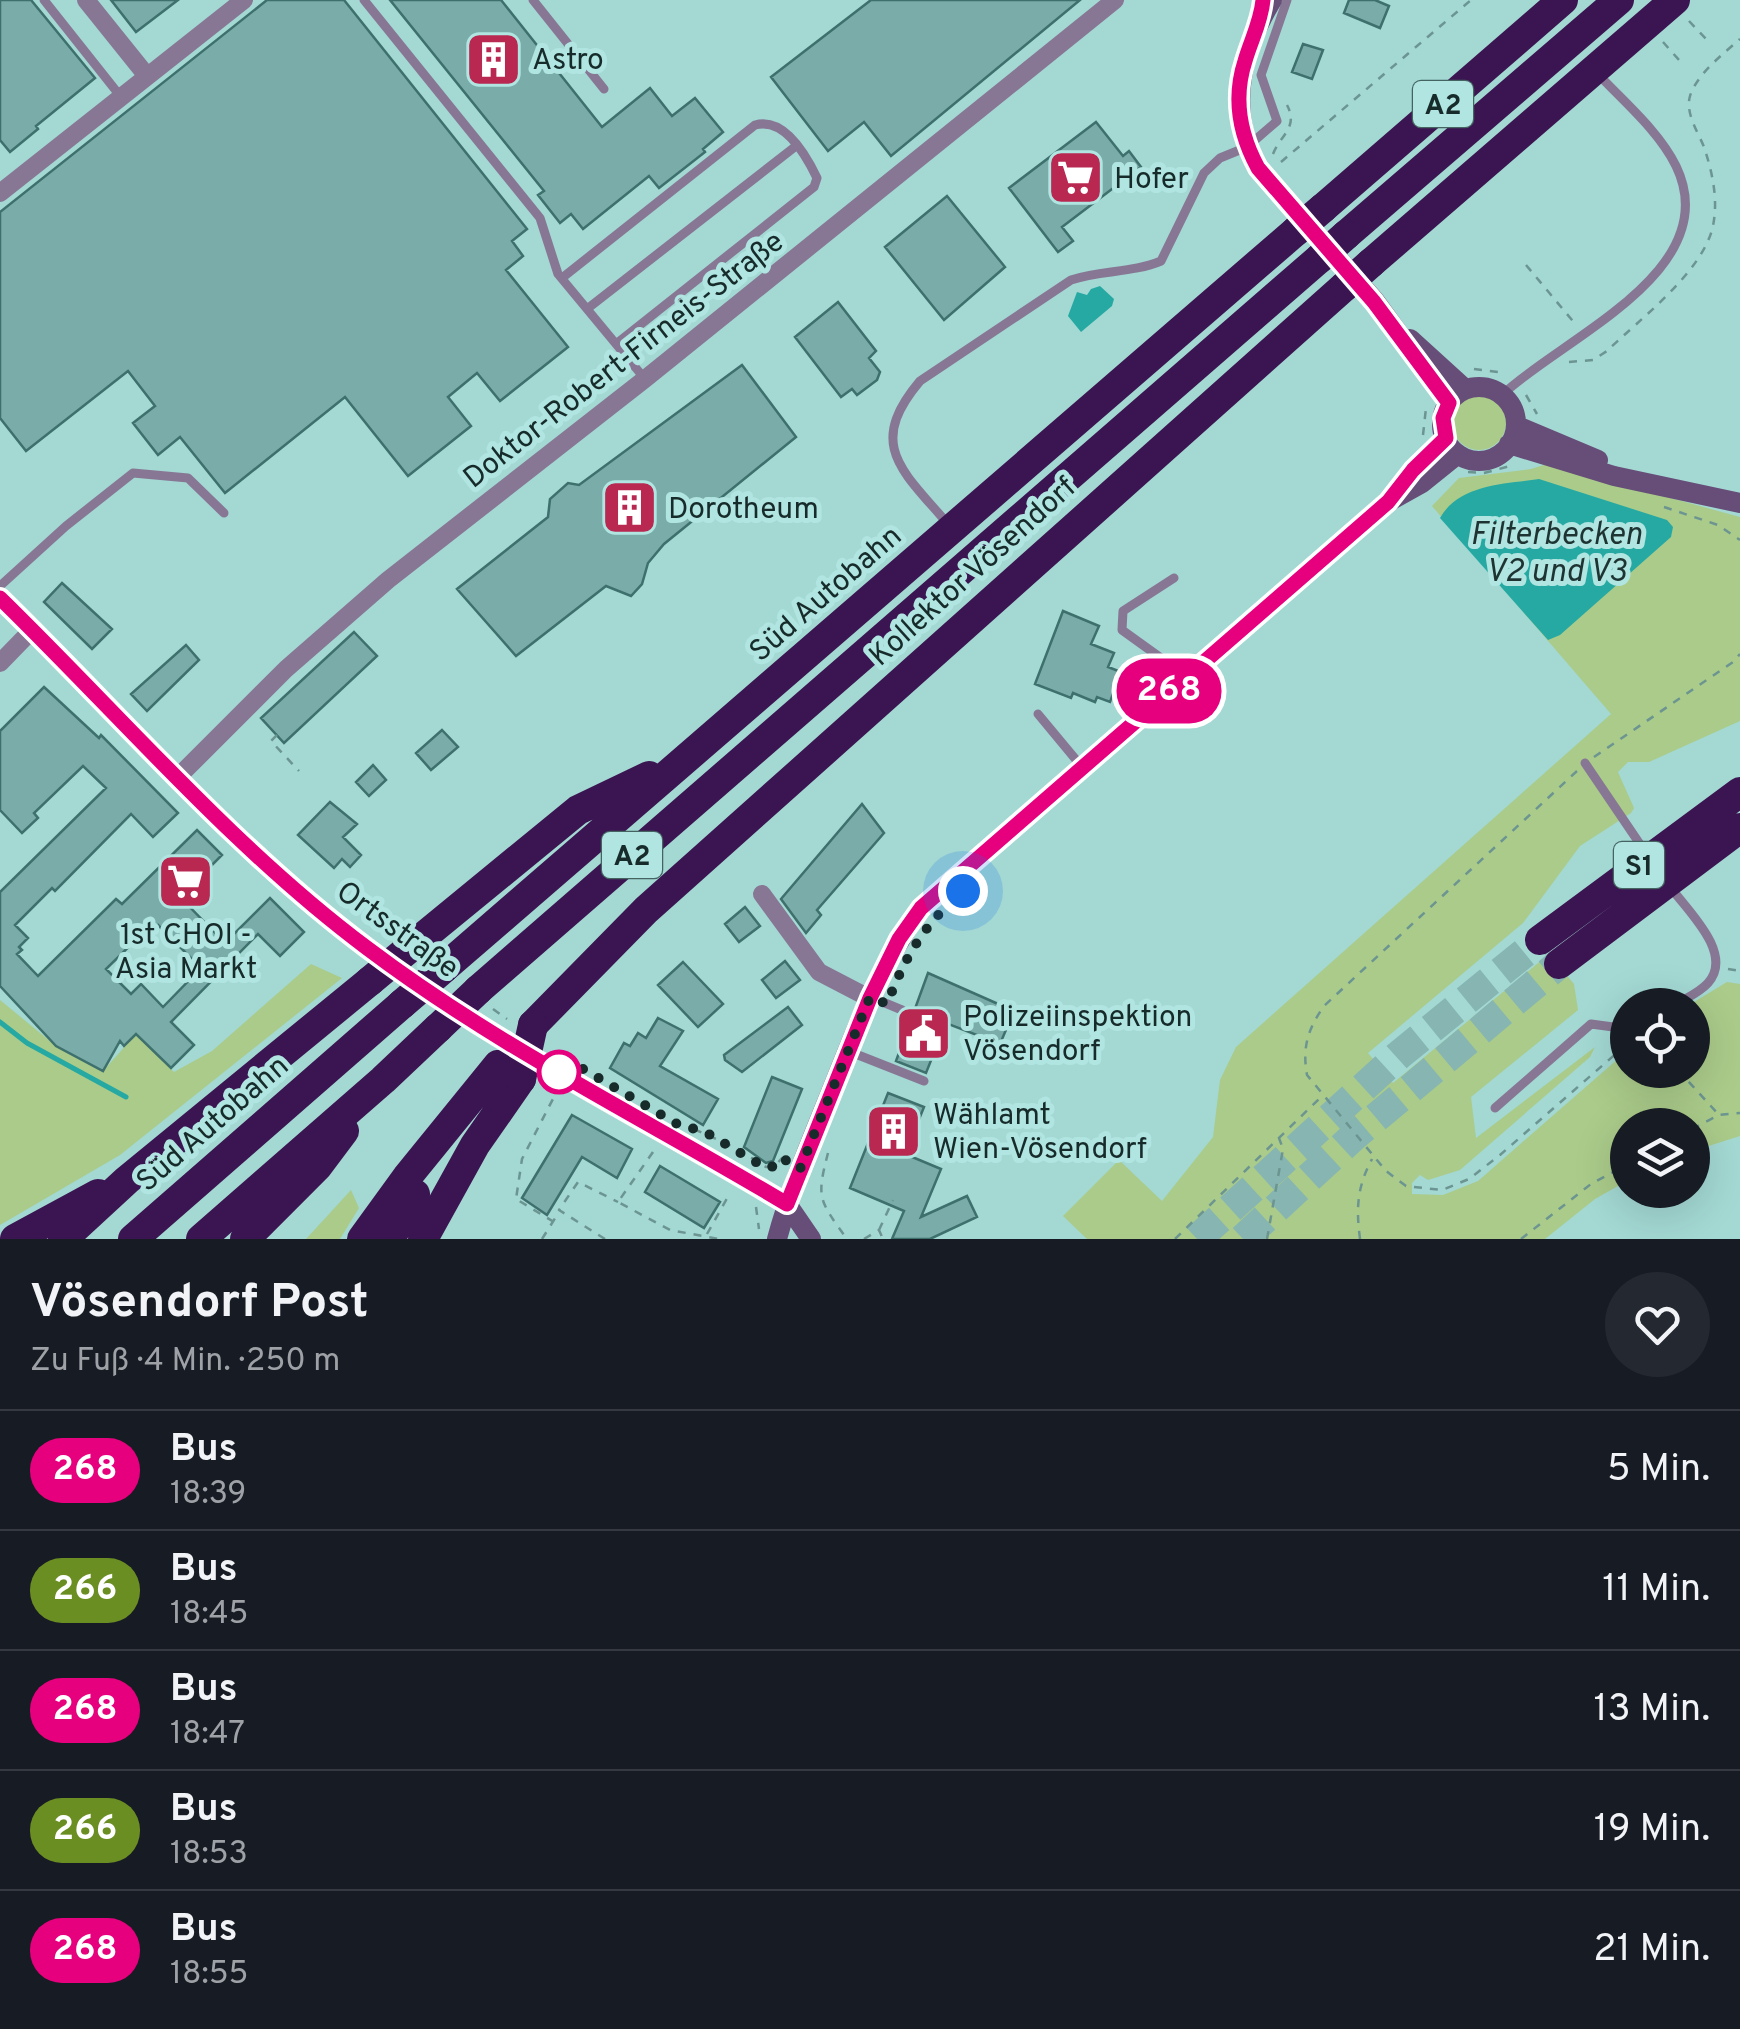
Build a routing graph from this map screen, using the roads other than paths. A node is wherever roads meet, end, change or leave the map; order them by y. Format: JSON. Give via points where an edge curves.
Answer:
{"nodes":[{"id":1,"x":44,"y":0,"type":"edge"},
{"id":2,"x":86,"y":0,"type":"edge"},
{"id":3,"x":244,"y":0,"type":"edge"},
{"id":4,"x":364,"y":0,"type":"edge"},
{"id":5,"x":533,"y":0,"type":"edge"},
{"id":6,"x":1115,"y":0,"type":"edge"},
{"id":7,"x":1287,"y":0,"type":"edge"},
{"id":8,"x":1563,"y":0,"type":"edge"},
{"id":9,"x":1619,"y":0,"type":"edge"},
{"id":10,"x":1266,"y":6,"type":"edge"},
{"id":11,"x":1682,"y":10,"type":"edge"},
{"id":12,"x":1595,"y":71,"type":"junction"},
{"id":13,"x":147,"y":76,"type":"junction"},
{"id":14,"x":604,"y":89,"type":"dead end"},
{"id":15,"x":121,"y":97,"type":"junction"},
{"id":16,"x":796,"y":146,"type":"junction"},
{"id":17,"x":1247,"y":147,"type":"junction"},
{"id":18,"x":0,"y":194,"type":"edge"},
{"id":19,"x":562,"y":278,"type":"junction"},
{"id":20,"x":588,"y":310,"type":"junction"},
{"id":21,"x":616,"y":344,"type":"junction"},
{"id":22,"x":644,"y":378,"type":"junction"},
{"id":23,"x":1452,"y":384,"type":"junction"},
{"id":24,"x":1507,"y":389,"type":"junction"},
{"id":25,"x":1513,"y":435,"type":"junction"},
{"id":26,"x":1452,"y":446,"type":"junction"},
{"id":27,"x":1740,"y":504,"type":"edge"},
{"id":28,"x":224,"y":513,"type":"dead end"},
{"id":29,"x":952,"y":529,"type":"junction"},
{"id":30,"x":1174,"y":578,"type":"dead end"},
{"id":31,"x":0,"y":586,"type":"edge"},
{"id":32,"x":0,"y":598,"type":"edge"},
{"id":33,"x":32,"y":630,"type":"junction"},
{"id":34,"x":0,"y":663,"type":"edge"},
{"id":35,"x":1184,"y":678,"type":"junction"},
{"id":36,"x":1038,"y":714,"type":"dead end"},
{"id":37,"x":688,"y":757,"type":"junction"},
{"id":38,"x":1585,"y":763,"type":"road end"},
{"id":39,"x":1082,"y":767,"type":"junction"},
{"id":40,"x":179,"y":776,"type":"junction"},
{"id":41,"x":1740,"y":792,"type":"edge"},
{"id":42,"x":1740,"y":828,"type":"edge"},
{"id":43,"x":1658,"y":870,"type":"junction"},
{"id":44,"x":762,"y":894,"type":"dead end"},
{"id":45,"x":1540,"y":940,"type":"tunnel mouth"},
{"id":46,"x":1559,"y":964,"type":"tunnel mouth"},
{"id":47,"x":1703,"y":988,"type":"edge"},
{"id":48,"x":870,"y":998,"type":"junction"},
{"id":49,"x":902,"y":1010,"type":"dead end"},
{"id":50,"x":1610,"y":1027,"type":"edge"},
{"id":51,"x":848,"y":1051,"type":"junction"},
{"id":52,"x":509,"y":1072,"type":"junction"},
{"id":53,"x":383,"y":1080,"type":"junction"},
{"id":54,"x":924,"y":1081,"type":"dead end"},
{"id":55,"x":1495,"y":1108,"type":"dead end"},
{"id":56,"x":128,"y":1180,"type":"junction"},
{"id":57,"x":787,"y":1204,"type":"junction"},
{"id":58,"x":768,"y":1236,"type":"edge"},
{"id":59,"x":14,"y":1239,"type":"edge"},
{"id":60,"x":63,"y":1239,"type":"edge"},
{"id":61,"x":133,"y":1239,"type":"edge"},
{"id":62,"x":201,"y":1239,"type":"edge"},
{"id":63,"x":245,"y":1239,"type":"edge"},
{"id":64,"x":362,"y":1239,"type":"edge"},
{"id":65,"x":390,"y":1239,"type":"edge"},
{"id":66,"x":423,"y":1239,"type":"edge"},
{"id":67,"x":811,"y":1239,"type":"edge"}],
"edges":[{"from":1,"to":15,"type":"lane"},
{"from":2,"to":13,"type":"street"},
{"from":3,"to":13,"type":"street"},
{"from":4,"to":19,"type":"lane","via":[[540,218]]},
{"from":5,"to":14,"type":"lane"},
{"from":6,"to":22,"type":"street","name":"Doktor-Robert-Firneis-Straße"},
{"from":7,"to":17,"type":"lane","via":[[1261,74],[1278,122]]},
{"from":8,"to":29,"type":"highway","name":"Süd Autobahn","number":"A2","bridge":true},
{"from":9,"to":53,"type":"highway","number":"A2","bridge":true},
{"from":10,"to":17,"type":"main road","via":[[1239,91]]},
{"from":11,"to":12,"type":"highway","name":"Kollektor Vösendorf"},
{"from":12,"to":24,"type":"lane","via":[[1676,167],[1684,219],[1658,272]]},
{"from":12,"to":52,"type":"highway","name":"Kollektor Vösendorf","bridge":true,"via":[[519,1021]]},
{"from":13,"to":15,"type":"street"},
{"from":15,"to":18,"type":"street"},
{"from":16,"to":19,"type":"lane","via":[[772,123],[755,126]]},
{"from":16,"to":20,"type":"lane"},
{"from":16,"to":21,"type":"lane","via":[[817,178],[814,186]]},
{"from":17,"to":23,"type":"main road","via":[[1258,168]]},
{"from":17,"to":29,"type":"lane","via":[[1204,173],[1160,261],[1071,280],[920,381],[903,402],[892,423],[893,446],[906,475]]},
{"from":19,"to":20,"type":"lane"},
{"from":20,"to":21,"type":"lane"},
{"from":21,"to":22,"type":"lane"},
{"from":22,"to":40,"type":"street","name":"Doktor-Robert-Firneis-Straße","via":[[388,580]]},
{"from":23,"to":24,"type":"main road"},
{"from":23,"to":26,"type":"main road","via":[[1443,418]]},
{"from":24,"to":25,"type":"main road"},
{"from":25,"to":26,"type":"main road","via":[[1488,459],[1474,460]]},
{"from":25,"to":27,"type":"main road"},
{"from":26,"to":35,"type":"main road","via":[[1439,466]]},
{"from":28,"to":31,"type":"lane","via":[[188,478],[133,473]]},
{"from":29,"to":37,"type":"highway","name":"Süd Autobahn","number":"A2"},
{"from":30,"to":35,"type":"lane","via":[[1123,611],[1122,630]]},
{"from":32,"to":33,"type":"main road","name":"Ortsstraße"},
{"from":33,"to":34,"type":"street"},
{"from":33,"to":40,"type":"main road","name":"Ortsstraße"},
{"from":35,"to":39,"type":"main road"},
{"from":36,"to":39,"type":"lane"},
{"from":37,"to":56,"type":"highway","bridge":true,"via":[[578,810]]},
{"from":37,"to":61,"type":"highway","name":"Süd Autobahn","number":"A2","bridge":true},
{"from":38,"to":43,"type":"lane"},
{"from":39,"to":48,"type":"main road","via":[[921,908]]},
{"from":40,"to":57,"type":"main road","name":"Ortsstraße","via":[[291,885],[370,950],[564,1076]]},
{"from":41,"to":43,"type":"highway","number":"S1"},
{"from":42,"to":43,"type":"highway","number":"S1"},
{"from":43,"to":45,"type":"highway","number":"S1"},
{"from":43,"to":46,"type":"highway","number":"S1"},
{"from":43,"to":47,"type":"lane","via":[[1716,951],[1717,966]]},
{"from":44,"to":48,"type":"street","via":[[819,972]]},
{"from":48,"to":49,"type":"lane"},
{"from":48,"to":51,"type":"main road"},
{"from":50,"to":55,"type":"lane","via":[[1591,1024]]},
{"from":51,"to":54,"type":"lane"},
{"from":51,"to":57,"type":"main road"},
{"from":52,"to":64,"type":"highway","name":"Kollektor Vösendorf","via":[[407,1178]]},
{"from":52,"to":65,"type":"highway"},
{"from":52,"to":66,"type":"highway"},
{"from":53,"to":62,"type":"highway","number":"A2"},
{"from":53,"to":63,"type":"highway","via":[[317,1168]]},
{"from":56,"to":59,"type":"highway"},
{"from":56,"to":60,"type":"highway"},
{"from":57,"to":58,"type":"main road"},
{"from":57,"to":67,"type":"main road","name":"Ortsstraße"}]}
